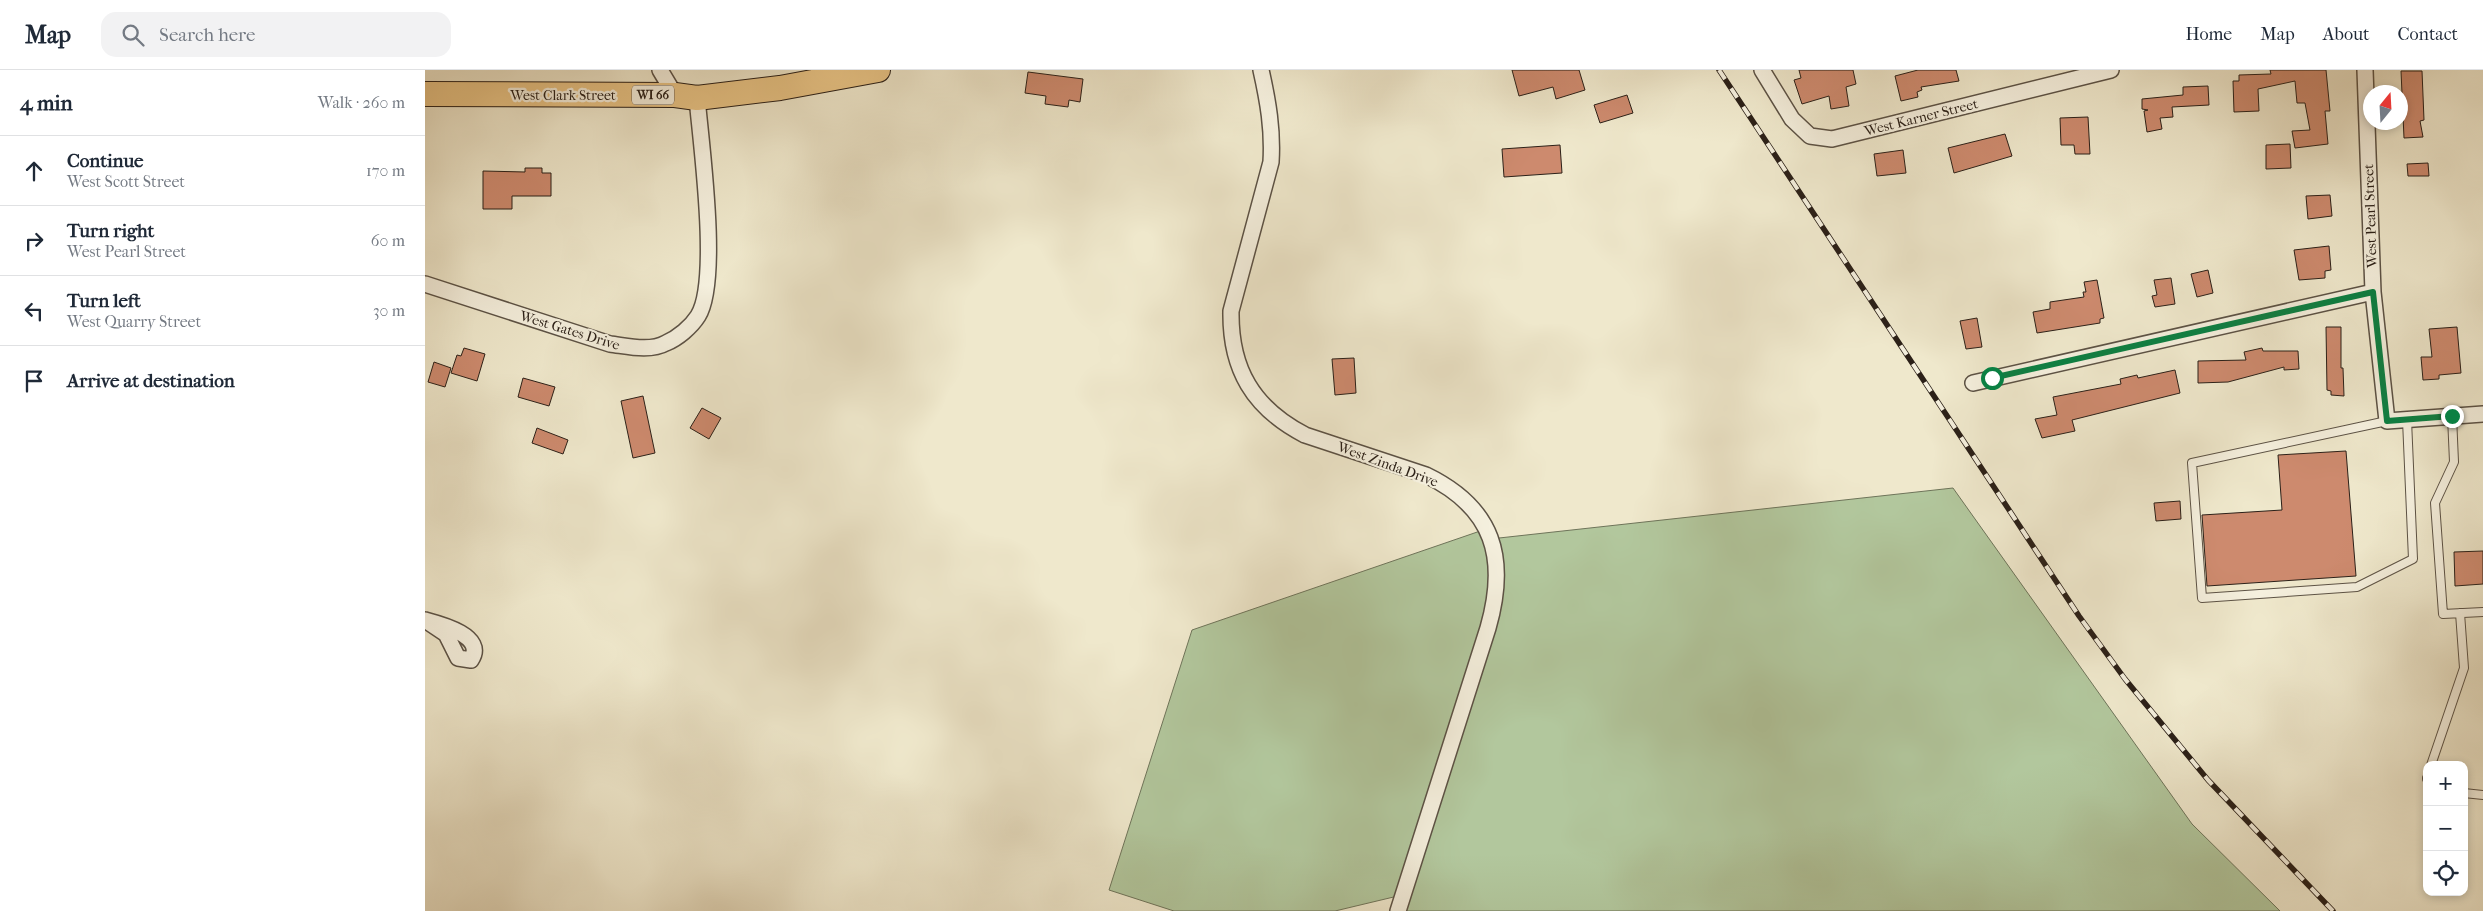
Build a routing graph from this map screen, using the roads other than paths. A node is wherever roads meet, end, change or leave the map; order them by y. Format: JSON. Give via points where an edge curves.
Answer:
{"nodes":[{"id":1,"x":660,"y":70,"type":"edge"},
{"id":2,"x":878,"y":70,"type":"edge"},
{"id":3,"x":1261,"y":70,"type":"edge"},
{"id":4,"x":1762,"y":70,"type":"edge"},
{"id":5,"x":2111,"y":70,"type":"edge"},
{"id":6,"x":2365,"y":70,"type":"edge"},
{"id":7,"x":425,"y":94,"type":"edge"},
{"id":8,"x":686,"y":97,"type":"junction"},
{"id":9,"x":425,"y":284,"type":"edge"},
{"id":10,"x":2373,"y":292,"type":"junction"},
{"id":11,"x":1973,"y":382,"type":"dead end"},
{"id":12,"x":2483,"y":414,"type":"edge"},
{"id":13,"x":2452,"y":416,"type":"junction"},
{"id":14,"x":2407,"y":420,"type":"junction"},
{"id":15,"x":2387,"y":421,"type":"junction"},
{"id":16,"x":2483,"y":612,"type":"edge"},
{"id":17,"x":2460,"y":613,"type":"junction"},
{"id":18,"x":2432,"y":761,"type":"edge"},
{"id":19,"x":2468,"y":793,"type":"edge"},
{"id":20,"x":2483,"y":795,"type":"edge"},
{"id":21,"x":1398,"y":911,"type":"edge"}],
"edges":[{"from":1,"to":8,"type":"street","name":"West Gates Drive"},
{"from":2,"to":8,"type":"main road","name":"West Clark Street","number":"WI 66","via":[[780,88]]},
{"from":3,"to":21,"type":"street","name":"West Zinda Drive","via":[[1273,141],[1265,192],[1231,310],[1234,352],[1241,371],[1257,398],[1287,426],[1305,435],[1426,475],[1461,496],[1486,529],[1497,569],[1497,590],[1488,628]]},
{"from":4,"to":5,"type":"street","name":"West Karner Street","via":[[1792,119],[1810,136],[1832,139]]},
{"from":6,"to":10,"type":"street","name":"West Pearl Street"},
{"from":7,"to":8,"type":"main road","name":"West Clark Street","number":"WI 66"},
{"from":8,"to":9,"type":"street","name":"West Gates Drive","via":[[709,250],[707,288],[699,315],[665,344],[639,348],[610,344]]},
{"from":10,"to":11,"type":"street"},
{"from":10,"to":15,"type":"street","name":"West Pearl Street"},
{"from":12,"to":13,"type":"street"},
{"from":13,"to":14,"type":"street"},
{"from":13,"to":17,"type":"lane","via":[[2454,462],[2435,503],[2443,614]]},
{"from":14,"to":15,"type":"street"},
{"from":14,"to":15,"type":"lane","via":[[2413,559],[2357,587],[2201,598],[2192,463]]},
{"from":16,"to":17,"type":"lane"},
{"from":17,"to":18,"type":"lane","via":[[2464,668]]},
{"from":19,"to":20,"type":"lane"}]}
